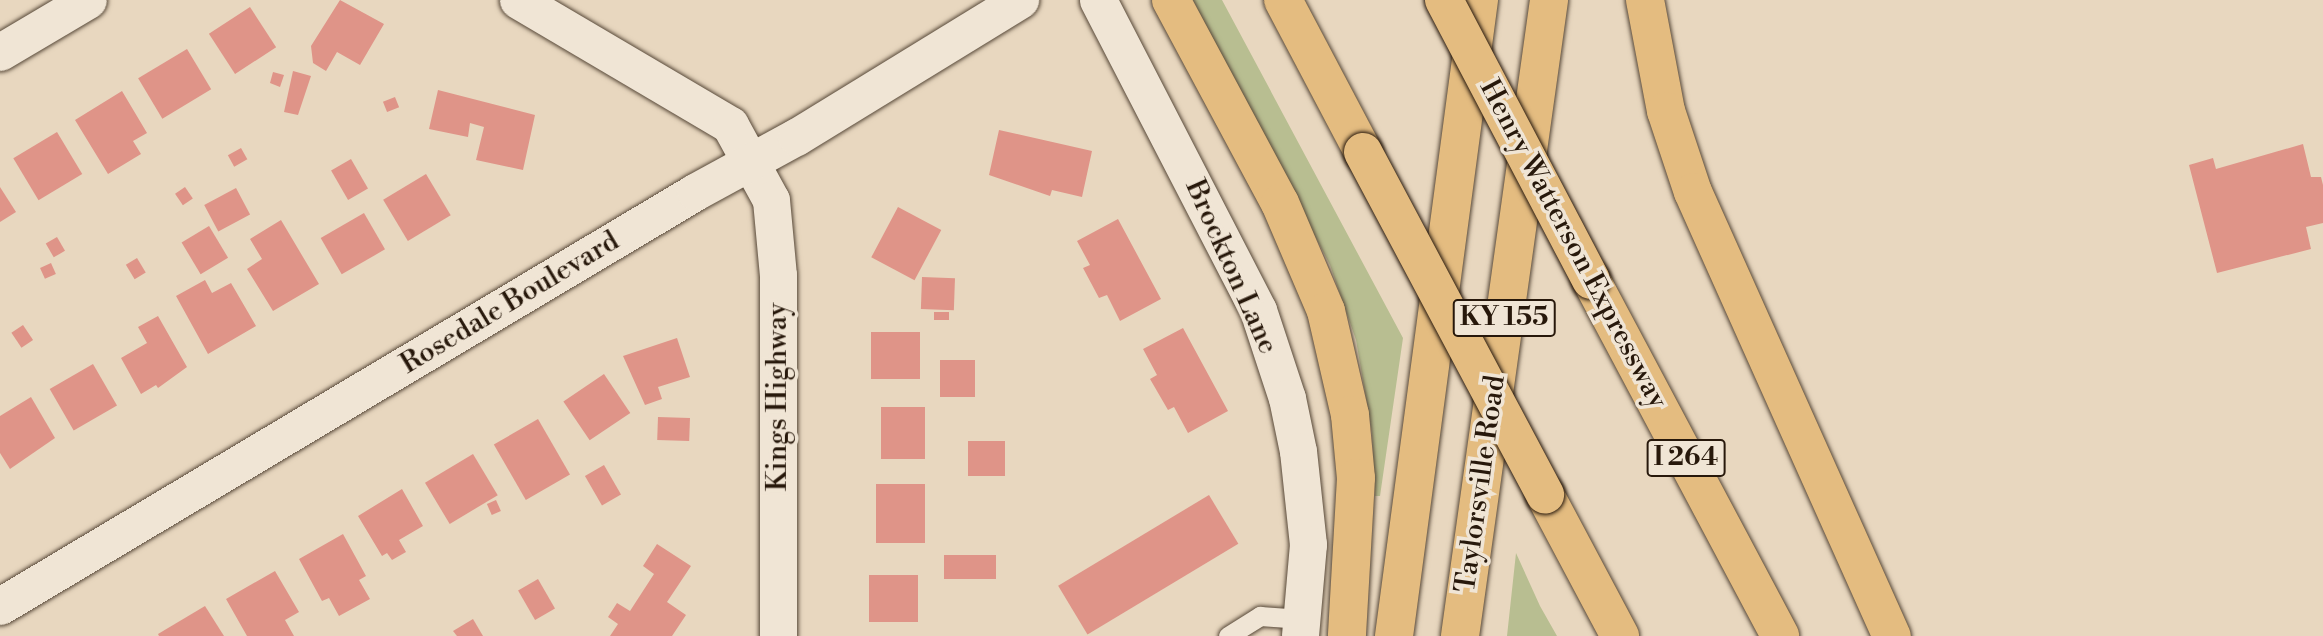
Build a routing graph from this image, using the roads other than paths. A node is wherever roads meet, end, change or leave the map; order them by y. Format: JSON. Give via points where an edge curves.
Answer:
{"nodes":[{"id":1,"x":88,"y":0,"type":"edge"},
{"id":2,"x":519,"y":0,"type":"edge"},
{"id":3,"x":1020,"y":0,"type":"edge"},
{"id":4,"x":1098,"y":0,"type":"edge"},
{"id":5,"x":1171,"y":0,"type":"edge"},
{"id":6,"x":1283,"y":0,"type":"edge"},
{"id":7,"x":1444,"y":0,"type":"edge"},
{"id":8,"x":1479,"y":0,"type":"edge"},
{"id":9,"x":1549,"y":0,"type":"edge"},
{"id":10,"x":1645,"y":0,"type":"edge"},
{"id":11,"x":0,"y":52,"type":"edge"},
{"id":12,"x":753,"y":162,"type":"junction"},
{"id":13,"x":1571,"y":545,"type":"junction"},
{"id":14,"x":0,"y":606,"type":"edge"},
{"id":15,"x":1301,"y":627,"type":"edge"},
{"id":16,"x":778,"y":636,"type":"edge"},
{"id":17,"x":1228,"y":636,"type":"edge"},
{"id":18,"x":1347,"y":636,"type":"edge"},
{"id":19,"x":1394,"y":636,"type":"edge"},
{"id":20,"x":1460,"y":636,"type":"edge"},
{"id":21,"x":1602,"y":636,"type":"edge"},
{"id":22,"x":1620,"y":636,"type":"edge"},
{"id":23,"x":1780,"y":636,"type":"edge"},
{"id":24,"x":1892,"y":636,"type":"edge"}],
"edges":[{"from":1,"to":11,"type":"street"},
{"from":2,"to":12,"type":"street","name":"Kings Highway","via":[[713,111],[730,125]]},
{"from":3,"to":12,"type":"street","name":"Rosedale Boulevard"},
{"from":4,"to":15,"type":"street","name":"Brockton Lane","via":[[1258,310],[1287,398],[1306,522]]},
{"from":5,"to":18,"type":"main road","via":[[1280,203],[1326,311],[1350,415],[1356,478]]},
{"from":6,"to":13,"type":"main road","bridge":true},
{"from":7,"to":23,"type":"main road","name":"Henry Watterson Expressway","number":"I 264","bridge":true},
{"from":8,"to":19,"type":"main road","number":"KY 155"},
{"from":9,"to":20,"type":"main road","name":"Taylorsville Road","number":"KY 155"},
{"from":10,"to":24,"type":"main road","via":[[1654,64],[1692,192]]},
{"from":12,"to":14,"type":"street","name":"Rosedale Boulevard"},
{"from":12,"to":16,"type":"street","name":"Kings Highway","via":[[776,218]]},
{"from":13,"to":21,"type":"main road"},
{"from":13,"to":22,"type":"main road"},
{"from":15,"to":17,"type":"lane","via":[[1260,615]]}]}
